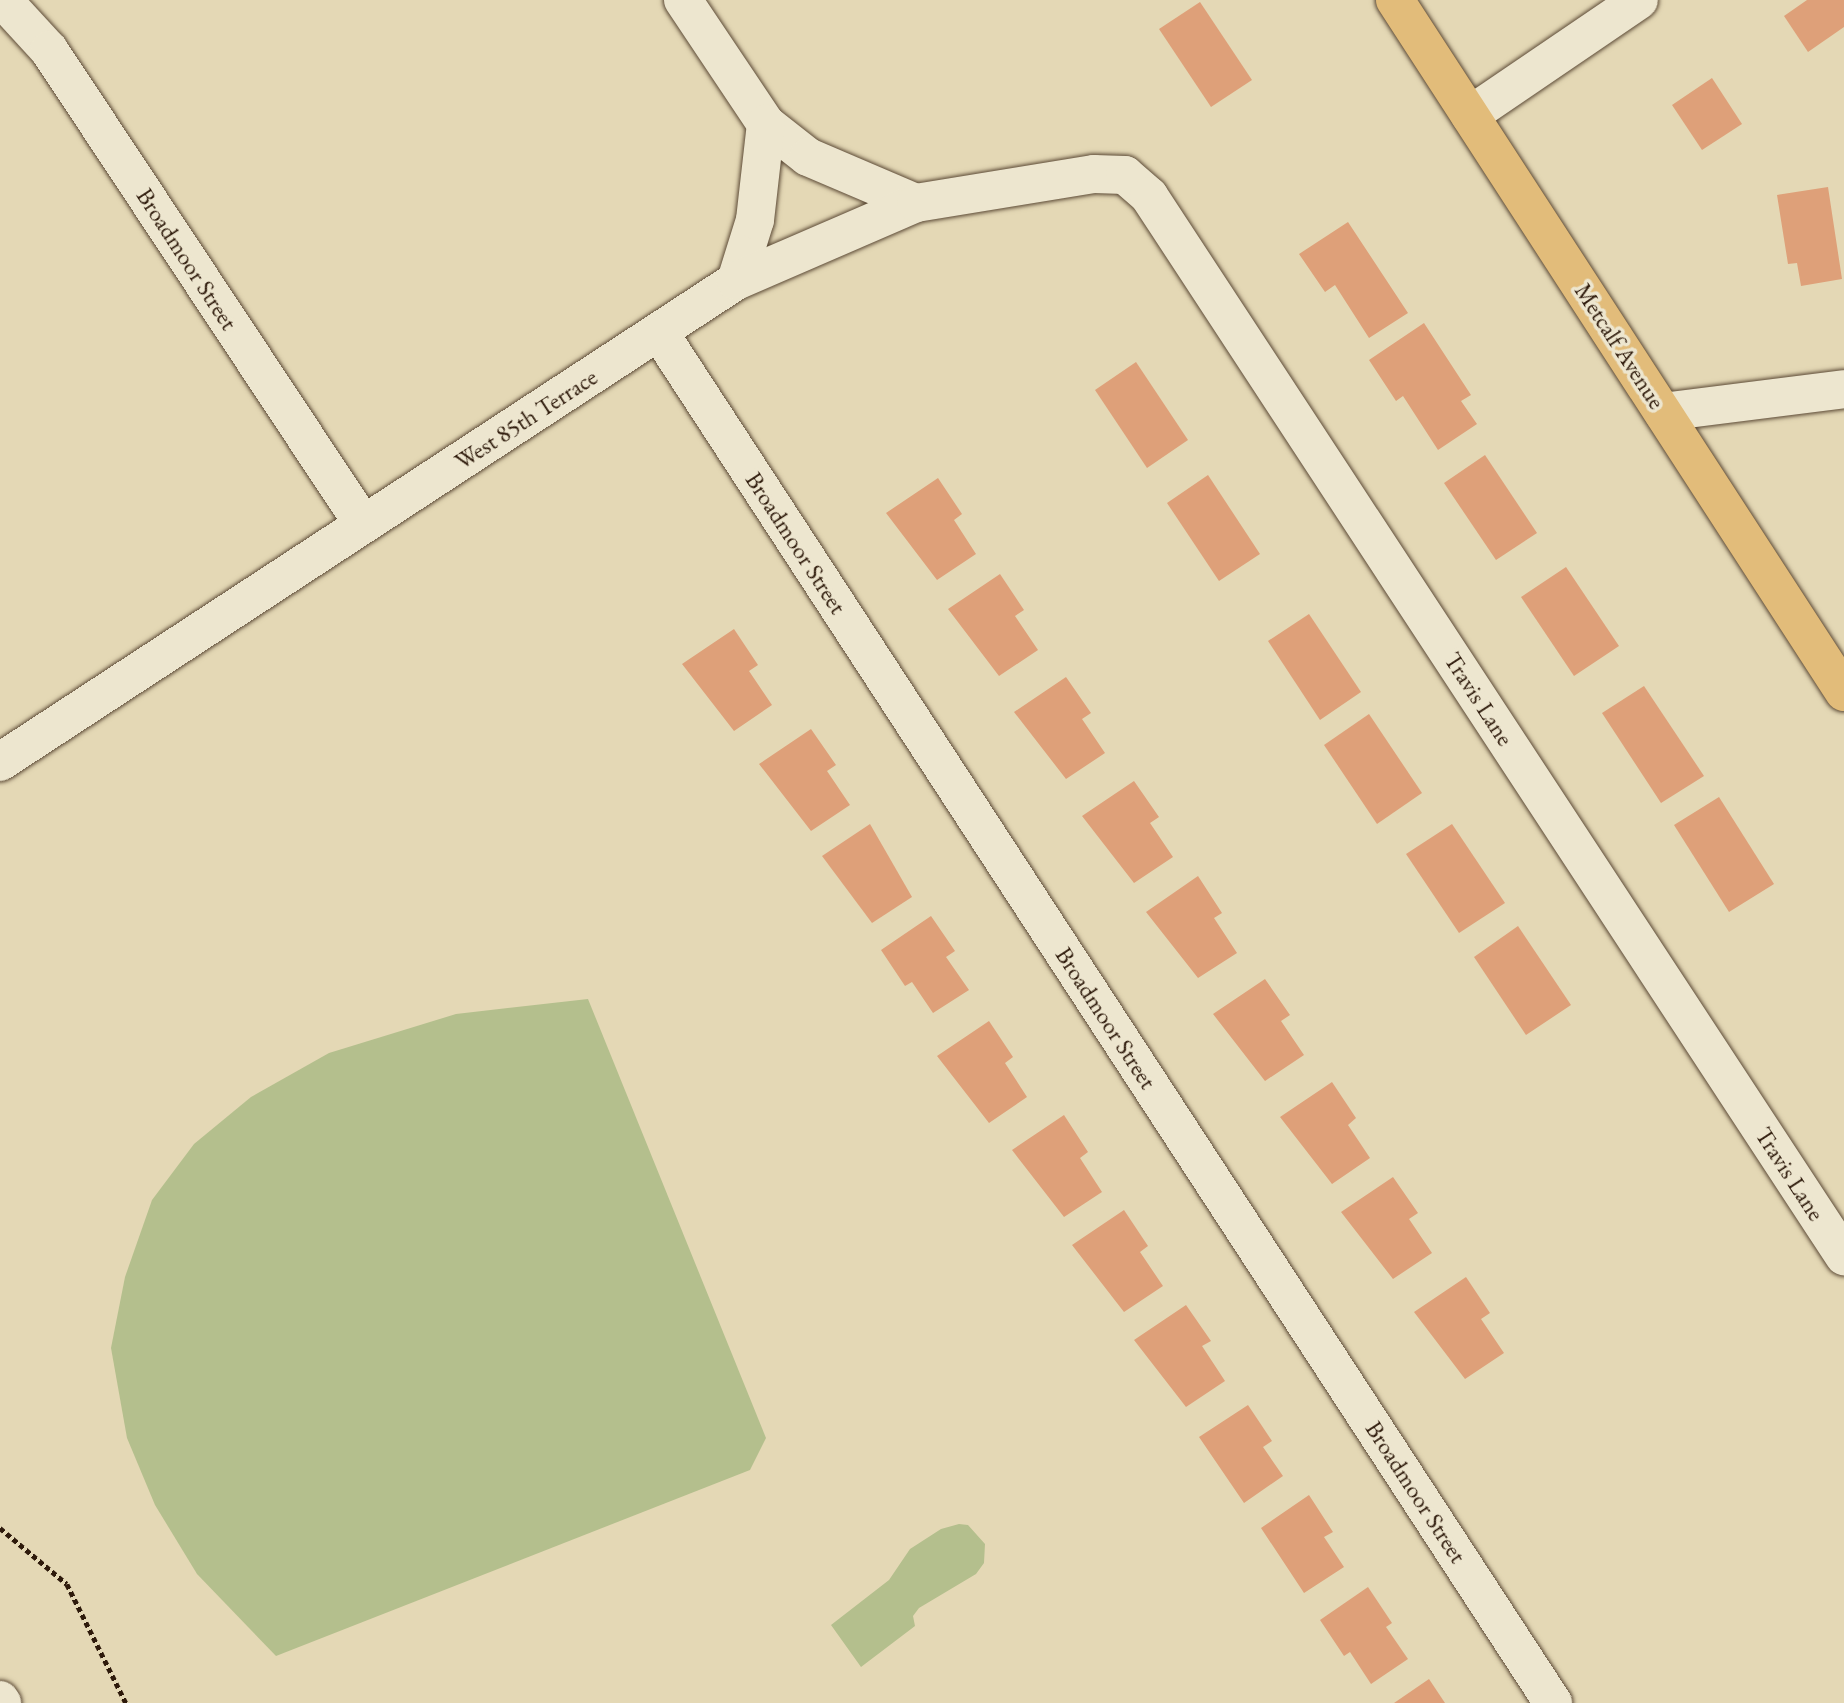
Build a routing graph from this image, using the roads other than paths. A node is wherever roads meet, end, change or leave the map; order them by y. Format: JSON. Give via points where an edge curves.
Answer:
{"nodes":[{"id":1,"x":3,"y":0,"type":"edge"},
{"id":2,"x":683,"y":0,"type":"edge"},
{"id":3,"x":1395,"y":0,"type":"edge"},
{"id":4,"x":1639,"y":0,"type":"edge"},
{"id":5,"x":1470,"y":115,"type":"junction"},
{"id":6,"x":766,"y":124,"type":"junction"},
{"id":7,"x":1094,"y":174,"type":"joint"},
{"id":8,"x":916,"y":203,"type":"junction"},
{"id":9,"x":736,"y":281,"type":"junction"},
{"id":10,"x":659,"y":332,"type":"junction"},
{"id":11,"x":1844,"y":389,"type":"edge"},
{"id":12,"x":1663,"y":412,"type":"junction"},
{"id":13,"x":363,"y":524,"type":"junction"},
{"id":14,"x":1844,"y":692,"type":"edge"},
{"id":15,"x":0,"y":762,"type":"edge"},
{"id":16,"x":1844,"y":1256,"type":"edge"},
{"id":17,"x":1553,"y":1703,"type":"edge"}],
"edges":[{"from":1,"to":13,"type":"street","name":"Broadmoor Street","via":[[49,50]]},
{"from":2,"to":6,"type":"street"},
{"from":3,"to":5,"type":"main road","name":"Metcalf Avenue"},
{"from":4,"to":5,"type":"street"},
{"from":5,"to":12,"type":"main road","name":"Metcalf Avenue"},
{"from":6,"to":8,"type":"street","via":[[808,157]]},
{"from":6,"to":9,"type":"street","via":[[755,220]]},
{"from":7,"to":8,"type":"street","name":"West 85th Terrace"},
{"from":7,"to":16,"type":"street","name":"Travis Lane","via":[[1125,175],[1149,196]]},
{"from":8,"to":9,"type":"street","name":"West 85th Terrace"},
{"from":9,"to":10,"type":"street","name":"West 85th Terrace"},
{"from":10,"to":13,"type":"street","name":"West 85th Terrace"},
{"from":10,"to":17,"type":"street","name":"Broadmoor Street"},
{"from":11,"to":12,"type":"street"},
{"from":12,"to":14,"type":"main road","name":"Metcalf Avenue"},
{"from":13,"to":15,"type":"street","name":"West 85th Terrace"}]}
